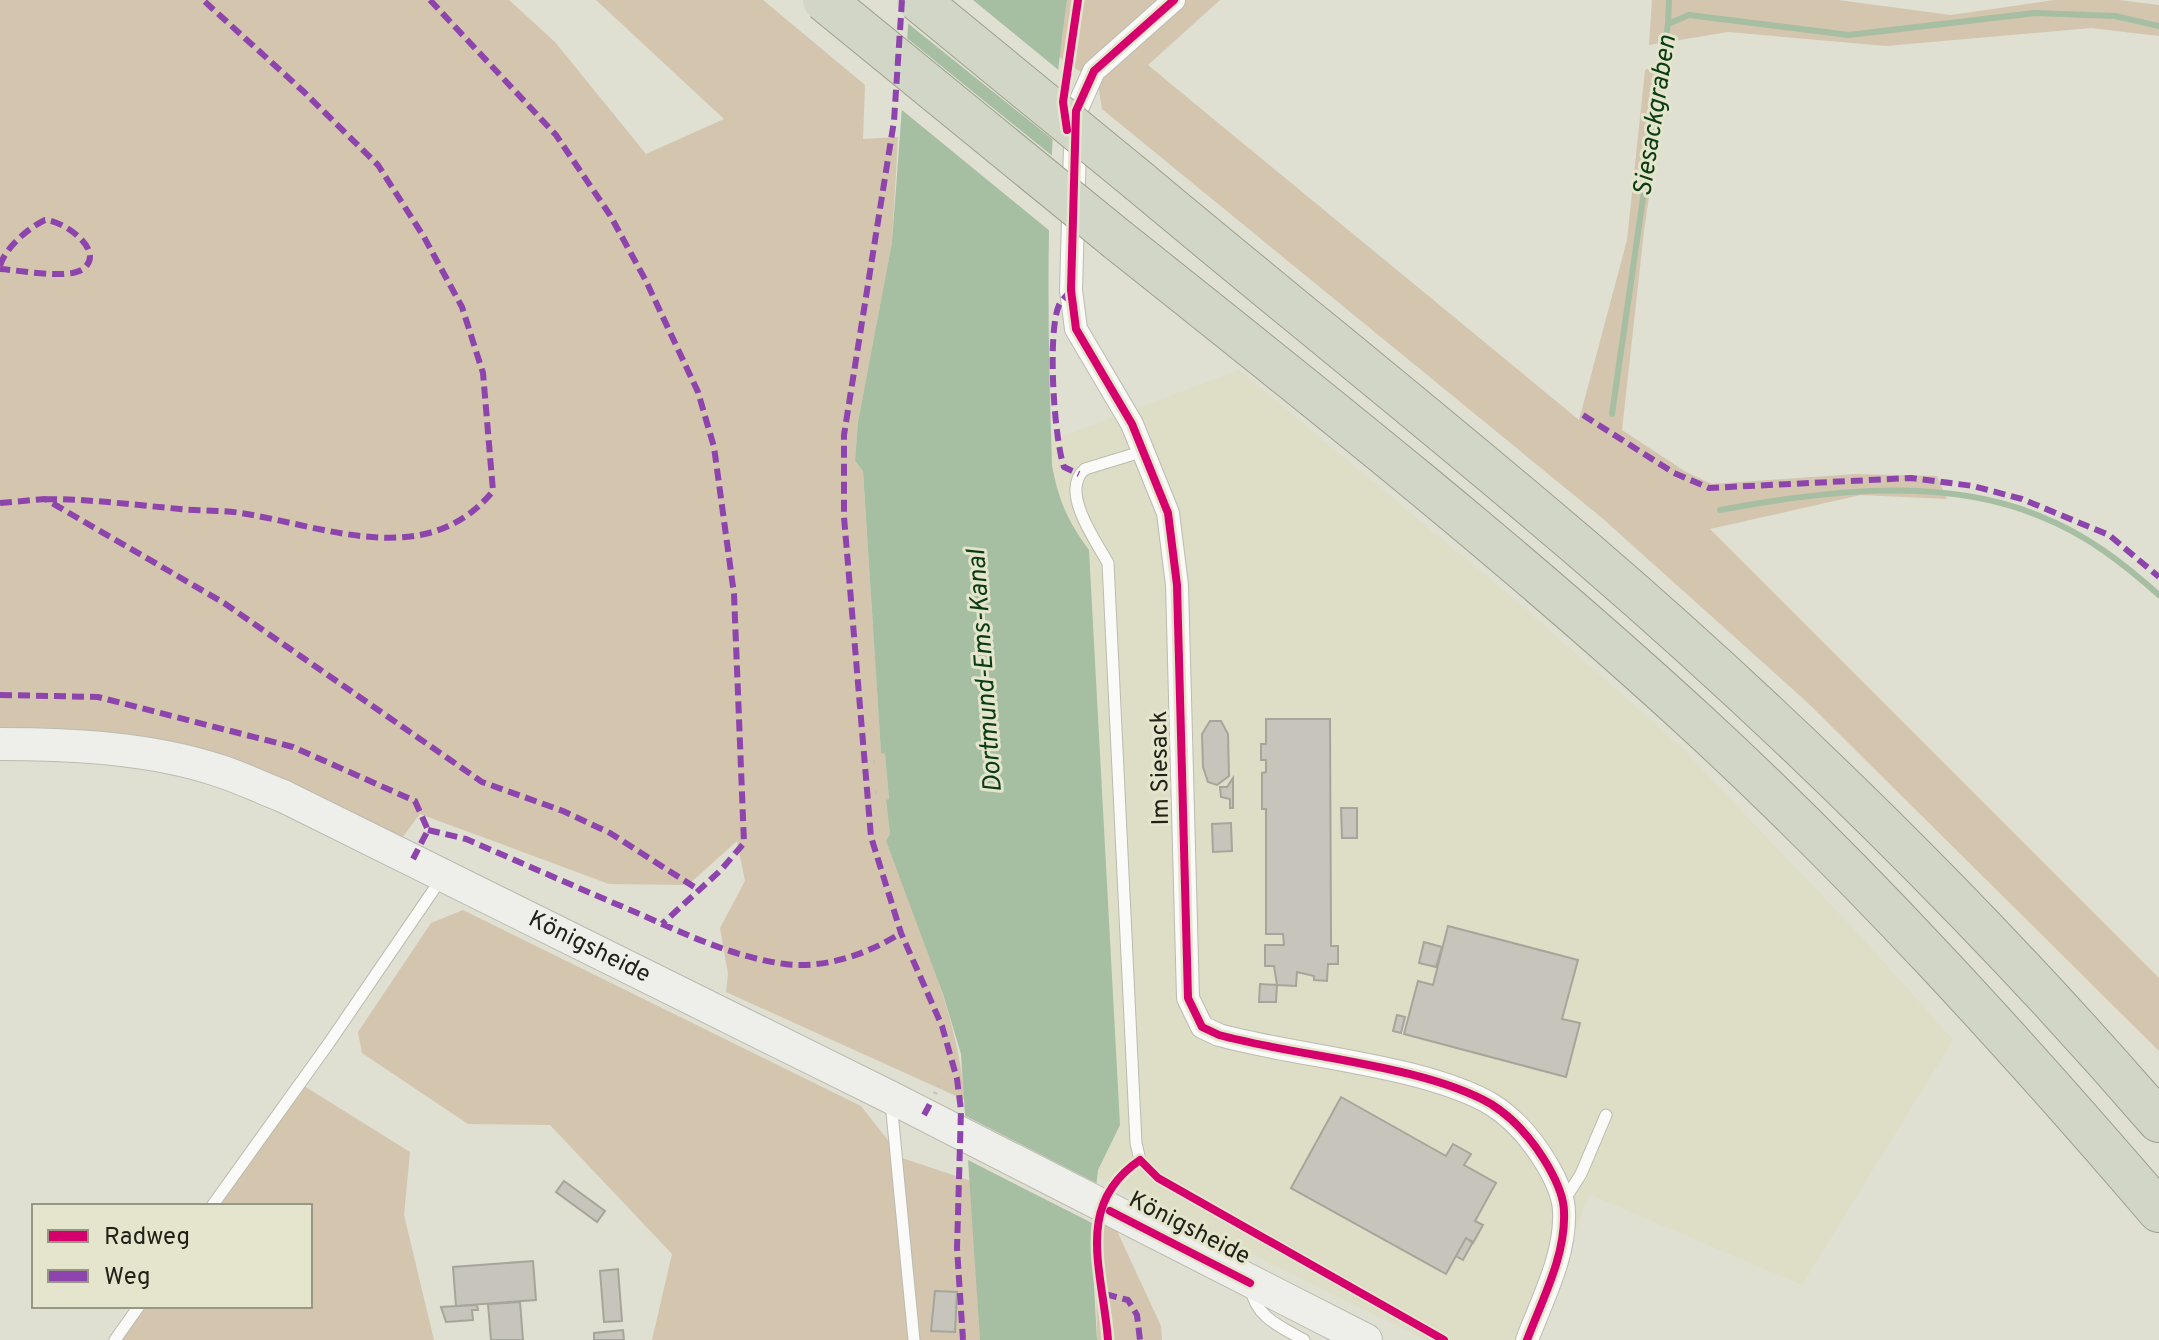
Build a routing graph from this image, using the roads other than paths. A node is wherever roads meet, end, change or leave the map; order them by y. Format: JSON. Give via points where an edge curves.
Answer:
{"nodes":[{"id":1,"x":824,"y":0,"type":"edge"},
{"id":2,"x":918,"y":0,"type":"edge"},
{"id":3,"x":1174,"y":0,"type":"edge"},
{"id":4,"x":1144,"y":451,"type":"junction"},
{"id":5,"x":0,"y":744,"type":"edge"},
{"id":6,"x":444,"y":875,"type":"junction"},
{"id":7,"x":890,"y":1097,"type":"junction"},
{"id":8,"x":1606,"y":1115,"type":"dead end"},
{"id":9,"x":2159,"y":1121,"type":"edge"},
{"id":10,"x":1563,"y":1202,"type":"junction"},
{"id":11,"x":213,"y":1204,"type":"edge"},
{"id":12,"x":2159,"y":1211,"type":"edge"},
{"id":13,"x":1250,"y":1283,"type":"junction"},
{"id":14,"x":138,"y":1308,"type":"edge"},
{"id":15,"x":115,"y":1340,"type":"edge"},
{"id":16,"x":914,"y":1340,"type":"edge"},
{"id":17,"x":1304,"y":1340,"type":"edge"},
{"id":18,"x":1366,"y":1340,"type":"edge"},
{"id":19,"x":1444,"y":1340,"type":"edge"},
{"id":20,"x":1527,"y":1340,"type":"edge"}],
"edges":[{"from":1,"to":12,"type":"highway","bridge":true,"via":[[1406,471],[1698,724],[1916,942]]},
{"from":2,"to":9,"type":"highway","bridge":true,"via":[[1588,554],[1930,877]]},
{"from":3,"to":4,"type":"street","name":"Im Siesack","via":[[1094,71],[1076,111],[1072,310],[1076,329]]},
{"from":4,"to":10,"type":"street","name":"Im Siesack","via":[[1168,513],[1177,585],[1186,983],[1193,1015],[1202,1027],[1219,1035],[1426,1080],[1491,1105],[1534,1143]]},
{"from":4,"to":19,"type":"lane","via":[[1085,469],[1076,488],[1087,524],[1108,563],[1140,1160],[1158,1178]]},
{"from":5,"to":6,"type":"main road","name":"Königsheide","via":[[55,744],[219,770]]},
{"from":6,"to":7,"type":"main road","name":"Königsheide"},
{"from":6,"to":11,"type":"lane"},
{"from":7,"to":13,"type":"main road","name":"Königsheide"},
{"from":7,"to":16,"type":"lane"},
{"from":8,"to":10,"type":"lane"},
{"from":10,"to":20,"type":"street","name":"Im Siesack","via":[[1557,1260]]},
{"from":13,"to":17,"type":"lane","via":[[1266,1318]]},
{"from":13,"to":18,"type":"main road","name":"Königsheide"},
{"from":14,"to":15,"type":"lane"}]}
